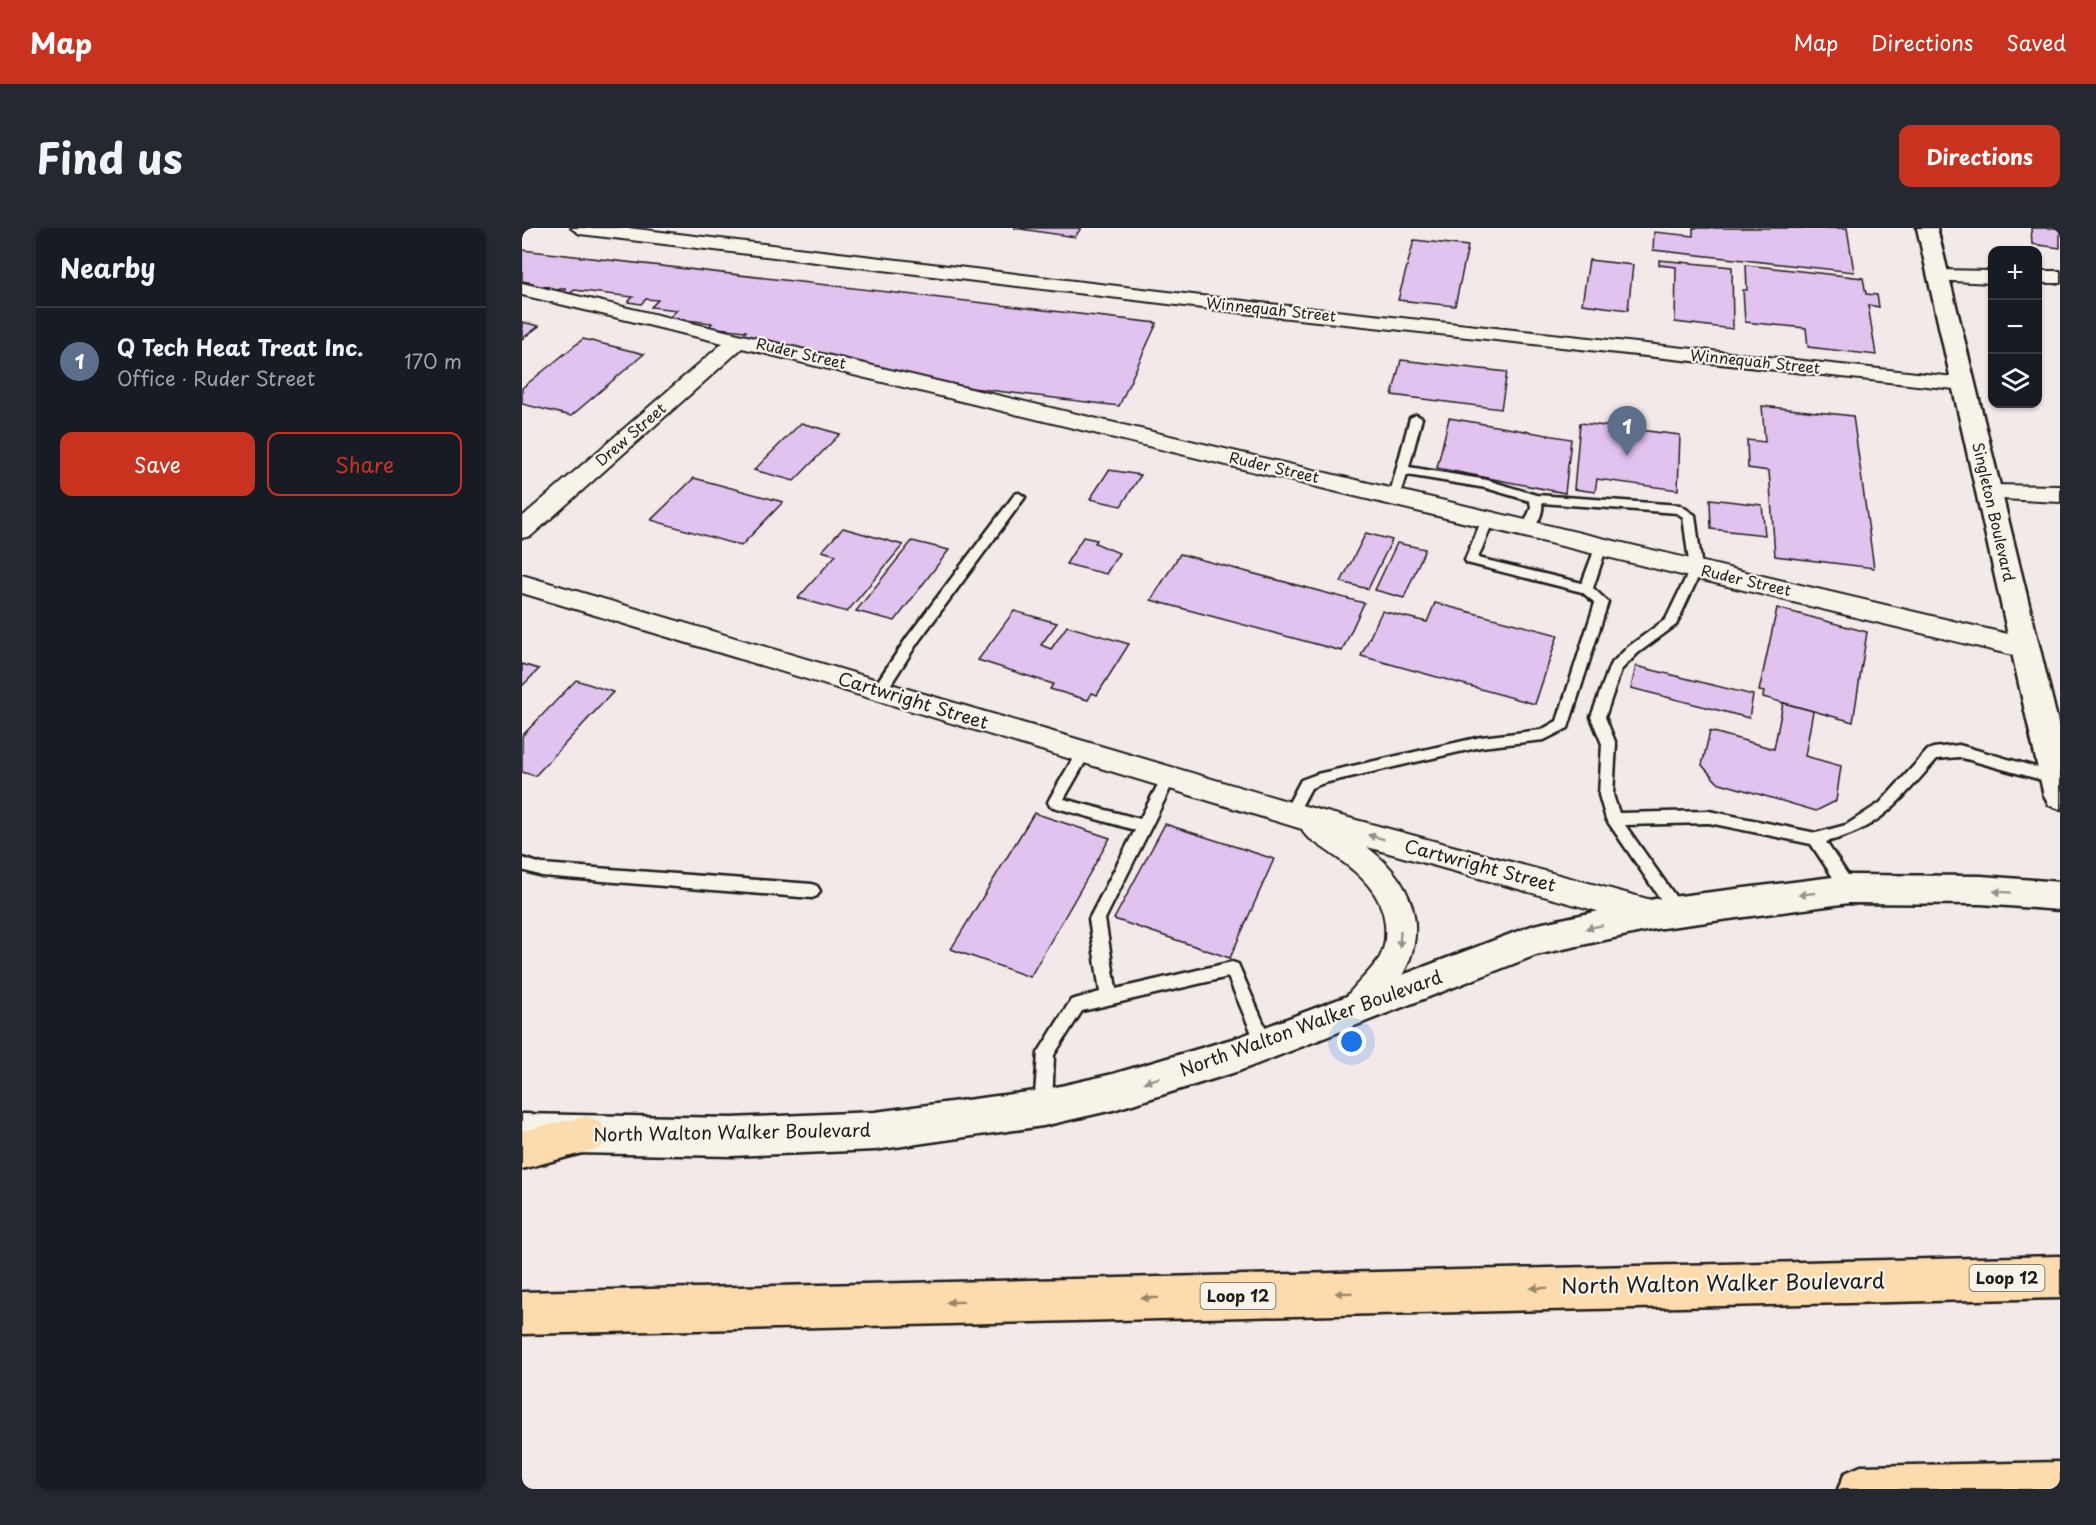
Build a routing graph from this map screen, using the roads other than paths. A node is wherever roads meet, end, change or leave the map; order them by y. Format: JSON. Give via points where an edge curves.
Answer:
{"nodes":[{"id":1,"x":580,"y":228,"type":"edge"},
{"id":2,"x":1927,"y":228,"type":"edge"},
{"id":3,"x":1938,"y":276,"type":"junction"},
{"id":4,"x":1988,"y":277,"type":"edge"},
{"id":5,"x":2042,"y":277,"type":"edge"},
{"id":6,"x":2060,"y":277,"type":"edge"},
{"id":7,"x":522,"y":289,"type":"edge"},
{"id":8,"x":739,"y":340,"type":"junction"},
{"id":9,"x":1964,"y":384,"type":"junction"},
{"id":10,"x":1416,"y":418,"type":"dead end"},
{"id":11,"x":1402,"y":470,"type":"junction"},
{"id":12,"x":1989,"y":493,"type":"junction"},
{"id":13,"x":2060,"y":494,"type":"edge"},
{"id":14,"x":1019,"y":497,"type":"dead end"},
{"id":15,"x":1395,"y":497,"type":"junction"},
{"id":16,"x":1535,"y":499,"type":"junction"},
{"id":17,"x":1488,"y":519,"type":"junction"},
{"id":18,"x":1528,"y":529,"type":"junction"},
{"id":19,"x":522,"y":530,"type":"edge"},
{"id":20,"x":1601,"y":546,"type":"junction"},
{"id":21,"x":1696,"y":569,"type":"junction"},
{"id":22,"x":522,"y":584,"type":"edge"},
{"id":23,"x":1586,"y":590,"type":"junction"},
{"id":24,"x":2025,"y":648,"type":"junction"},
{"id":25,"x":879,"y":691,"type":"junction"},
{"id":26,"x":1084,"y":752,"type":"junction"},
{"id":27,"x":1169,"y":777,"type":"junction"},
{"id":28,"x":2058,"y":787,"type":"edge"},
{"id":29,"x":1297,"y":816,"type":"junction"},
{"id":30,"x":1613,"y":819,"type":"junction"},
{"id":31,"x":1144,"y":826,"type":"junction"},
{"id":32,"x":1816,"y":839,"type":"junction"},
{"id":33,"x":522,"y":864,"type":"edge"},
{"id":34,"x":1849,"y":889,"type":"junction"},
{"id":35,"x":812,"y":891,"type":"dead end"},
{"id":36,"x":2060,"y":896,"type":"edge"},
{"id":37,"x":1666,"y":912,"type":"junction"},
{"id":38,"x":1108,"y":997,"type":"junction"},
{"id":39,"x":1353,"y":1012,"type":"junction"},
{"id":40,"x":1265,"y":1045,"type":"junction"},
{"id":41,"x":1043,"y":1108,"type":"junction"},
{"id":42,"x":522,"y":1133,"type":"edge"},
{"id":43,"x":587,"y":1135,"type":"junction"},
{"id":44,"x":522,"y":1150,"type":"edge"},
{"id":45,"x":2060,"y":1277,"type":"edge"},
{"id":46,"x":522,"y":1313,"type":"edge"},
{"id":47,"x":2060,"y":1485,"type":"edge"},
{"id":48,"x":1861,"y":1489,"type":"edge"}],
"edges":[{"from":1,"to":9,"type":"street","name":"Winnequah Street","via":[[1261,309]]},
{"from":2,"to":3,"type":"main road","name":"Singleton Boulevard"},
{"from":3,"to":4,"type":"street"},
{"from":3,"to":9,"type":"main road","name":"Singleton Boulevard"},
{"from":5,"to":6,"type":"street"},
{"from":7,"to":8,"type":"street","name":"Ruder Street"},
{"from":8,"to":15,"type":"street","name":"Ruder Street"},
{"from":8,"to":19,"type":"street","name":"Drew Street"},
{"from":9,"to":12,"type":"main road","name":"Singleton Boulevard"},
{"from":10,"to":11,"type":"lane"},
{"from":11,"to":15,"type":"lane"},
{"from":11,"to":16,"type":"lane","via":[[1487,484]]},
{"from":12,"to":13,"type":"street"},
{"from":12,"to":24,"type":"main road","name":"Singleton Boulevard"},
{"from":14,"to":25,"type":"lane"},
{"from":15,"to":17,"type":"street","name":"Ruder Street"},
{"from":16,"to":18,"type":"lane","via":[[1537,508]]},
{"from":16,"to":21,"type":"lane","via":[[1680,509],[1689,515]]},
{"from":17,"to":18,"type":"street","name":"Ruder Street"},
{"from":17,"to":23,"type":"lane","via":[[1471,560]]},
{"from":18,"to":20,"type":"street","name":"Ruder Street"},
{"from":20,"to":21,"type":"street","name":"Ruder Street"},
{"from":20,"to":23,"type":"lane"},
{"from":21,"to":24,"type":"street","name":"Ruder Street"},
{"from":21,"to":30,"type":"lane","via":[[1671,622],[1615,668],[1598,717],[1609,744],[1606,795]]},
{"from":22,"to":25,"type":"street","name":"Cartwright Street"},
{"from":23,"to":29,"type":"lane","via":[[1602,602],[1563,724],[1544,735],[1481,742],[1322,778],[1306,784]]},
{"from":24,"to":28,"type":"main road","name":"Singleton Boulevard"},
{"from":25,"to":26,"type":"street","name":"Cartwright Street"},
{"from":26,"to":27,"type":"street","name":"Cartwright Street"},
{"from":26,"to":31,"type":"lane","via":[[1055,802]]},
{"from":27,"to":29,"type":"street","name":"Cartwright Street"},
{"from":27,"to":31,"type":"lane"},
{"from":28,"to":32,"type":"lane","via":[[1959,751],[1933,754],[1885,807],[1850,830]]},
{"from":37,"to":29,"type":"street","name":"Cartwright Street","one_way":true},
{"from":29,"to":39,"type":"street","name":"Cartwright Street","one_way":true,"via":[[1381,878],[1402,918],[1399,954],[1382,982]]},
{"from":30,"to":32,"type":"lane","via":[[1709,817]]},
{"from":30,"to":37,"type":"lane"},
{"from":31,"to":38,"type":"lane","via":[[1097,919]]},
{"from":32,"to":34,"type":"lane"},
{"from":33,"to":35,"type":"lane","via":[[542,870]]},
{"from":36,"to":34,"type":"main road","name":"North Walton Walker Boulevard","one_way":true,"via":[[1981,890]]},
{"from":34,"to":37,"type":"main road","name":"North Walton Walker Boulevard","one_way":true},
{"from":37,"to":39,"type":"main road","name":"North Walton Walker Boulevard","one_way":true,"via":[[1534,940]]},
{"from":38,"to":40,"type":"lane","via":[[1232,969]]},
{"from":38,"to":41,"type":"lane","via":[[1077,1005],[1047,1053]]},
{"from":39,"to":40,"type":"main road","name":"North Walton Walker Boulevard"},
{"from":40,"to":41,"type":"main road","name":"North Walton Walker Boulevard","one_way":true,"via":[[1113,1092]]},
{"from":41,"to":43,"type":"main road","name":"North Walton Walker Boulevard","via":[[875,1131],[732,1137]]},
{"from":42,"to":43,"type":"main road","name":"North Walton Walker Boulevard"},
{"from":43,"to":44,"type":"highway"},
{"from":45,"to":46,"type":"highway","name":"North Walton Walker Boulevard","number":"Loop 12","one_way":true},
{"from":47,"to":48,"type":"highway"}]}
